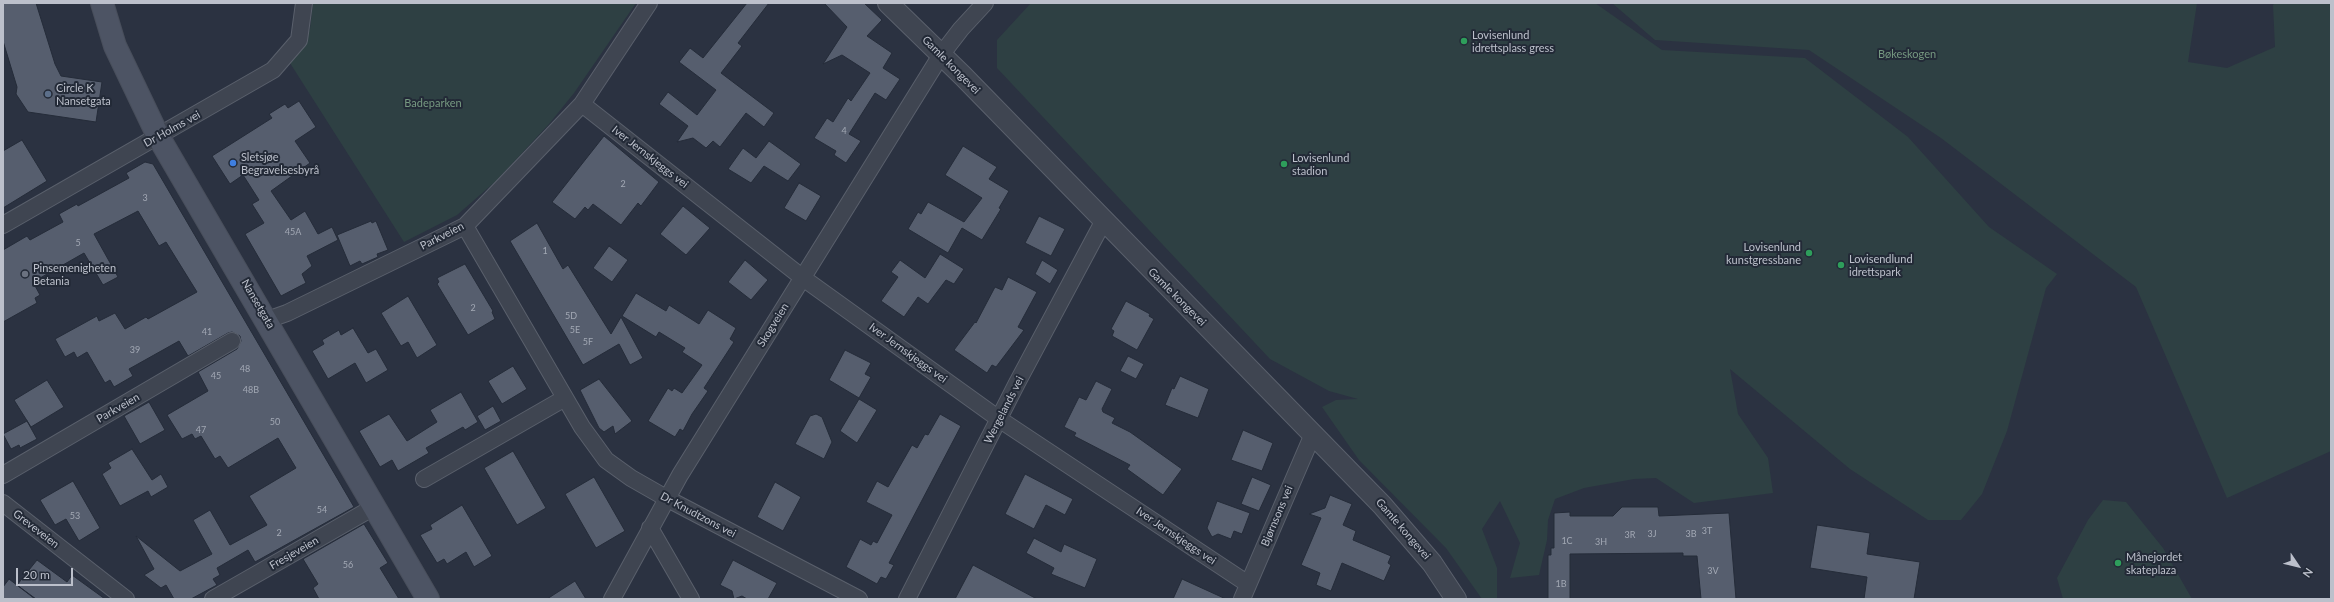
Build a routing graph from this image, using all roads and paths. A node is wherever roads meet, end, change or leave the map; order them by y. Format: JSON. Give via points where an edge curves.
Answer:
{"nodes":[{"id":1,"x":102,"y":3,"type":"edge"},
{"id":2,"x":304,"y":3,"type":"edge"},
{"id":3,"x":650,"y":3,"type":"edge"},
{"id":4,"x":888,"y":3,"type":"edge"},
{"id":5,"x":985,"y":3,"type":"edge"},
{"id":6,"x":941,"y":55,"type":"junction"},
{"id":7,"x":582,"y":104,"type":"junction"},
{"id":8,"x":158,"y":136,"type":"junction"},
{"id":9,"x":1104,"y":222,"type":"junction"},
{"id":10,"x":3,"y":225,"type":"edge"},
{"id":11,"x":465,"y":226,"type":"junction"},
{"id":12,"x":803,"y":278,"type":"junction"},
{"id":13,"x":267,"y":320,"type":"junction"},
{"id":14,"x":232,"y":341,"type":"dead end"},
{"id":15,"x":565,"y":398,"type":"junction"},
{"id":16,"x":999,"y":419,"type":"junction"},
{"id":17,"x":1313,"y":434,"type":"junction"},
{"id":18,"x":3,"y":474,"type":"edge"},
{"id":19,"x":424,"y":479,"type":"dead end"},
{"id":20,"x":666,"y":498,"type":"junction"},
{"id":21,"x":3,"y":503,"type":"edge"},
{"id":22,"x":374,"y":507,"type":"junction"},
{"id":23,"x":650,"y":528,"type":"junction"},
{"id":24,"x":1248,"y":584,"type":"junction"},
{"id":25,"x":126,"y":599,"type":"edge"},
{"id":26,"x":213,"y":599,"type":"edge"},
{"id":27,"x":428,"y":599,"type":"edge"},
{"id":28,"x":612,"y":599,"type":"edge"},
{"id":29,"x":691,"y":599,"type":"edge"},
{"id":30,"x":859,"y":599,"type":"edge"},
{"id":31,"x":907,"y":599,"type":"edge"},
{"id":32,"x":1242,"y":599,"type":"edge"},
{"id":33,"x":1456,"y":599,"type":"edge"}],
"edges":[{"from":1,"to":8,"type":"main road","name":"Nansetgata","via":[[115,46]]},
{"from":2,"to":8,"type":"street","name":"Dr Holms vei","via":[[299,40],[273,70]]},
{"from":3,"to":7,"type":"street"},
{"from":4,"to":6,"type":"street","name":"Gamle kongevei"},
{"from":5,"to":6,"type":"street","name":"Skogveien"},
{"from":6,"to":9,"type":"street","name":"Gamle kongevei"},
{"from":6,"to":12,"type":"street","name":"Skogveien"},
{"from":7,"to":11,"type":"street","name":"Parkveien"},
{"from":7,"to":12,"type":"street","name":"Iver Jernskjeggs vei"},
{"from":8,"to":10,"type":"street","name":"Dr Holms vei"},
{"from":8,"to":13,"type":"main road","name":"Nansetgata"},
{"from":9,"to":16,"type":"street","name":"Wergelands vei"},
{"from":9,"to":17,"type":"street","name":"Gamle kongevei"},
{"from":11,"to":13,"type":"street","name":"Parkveien","via":[[287,313]]},
{"from":11,"to":15,"type":"street","name":"Dr Knudtzons vei"},
{"from":12,"to":16,"type":"street","name":"Iver Jernskjeggs vei"},
{"from":12,"to":20,"type":"street","name":"Skogveien"},
{"from":13,"to":22,"type":"main road","name":"Nansetgata"},
{"from":14,"to":18,"type":"street","name":"Parkveien"},
{"from":15,"to":19,"type":"street"},
{"from":15,"to":20,"type":"street","name":"Dr Knudtzons vei","via":[[595,447],[606,460]]},
{"from":16,"to":24,"type":"street","name":"Iver Jernskjeggs vei"},
{"from":16,"to":31,"type":"street","name":"Wergelands vei"},
{"from":17,"to":24,"type":"street","name":"Bjørnsons vei"},
{"from":17,"to":33,"type":"street","name":"Gamle kongevei","via":[[1408,533]]},
{"from":20,"to":23,"type":"street","name":"Skogveien"},
{"from":20,"to":30,"type":"street","name":"Dr Knudtzons vei"},
{"from":21,"to":25,"type":"street","name":"Greveveien"},
{"from":22,"to":26,"type":"street","name":"Fresjeveien"},
{"from":22,"to":27,"type":"main road","name":"Nansetgata"},
{"from":23,"to":28,"type":"street","name":"Skogveien"},
{"from":23,"to":29,"type":"street"},
{"from":24,"to":32,"type":"street","name":"Bjørnsons vei"}]}
